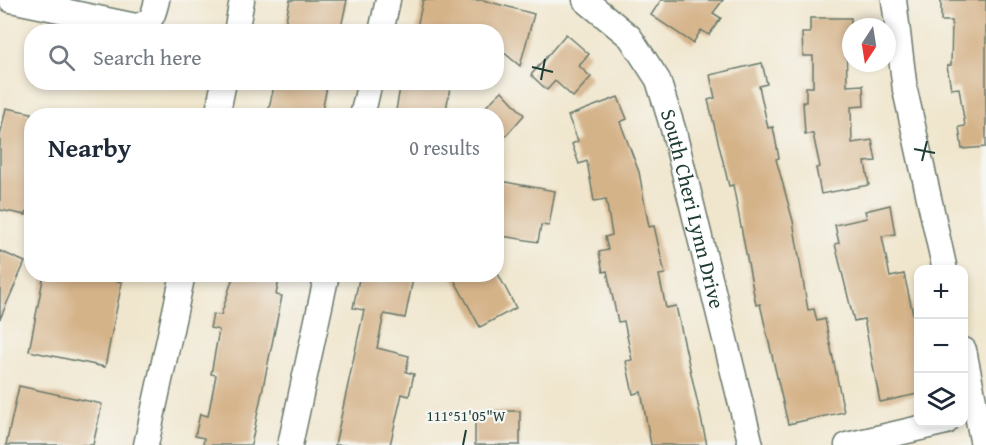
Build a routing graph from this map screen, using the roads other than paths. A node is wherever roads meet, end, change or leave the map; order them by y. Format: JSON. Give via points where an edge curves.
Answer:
{"nodes":[{"id":1,"x":11,"y":0,"type":"edge"},
{"id":2,"x":157,"y":0,"type":"edge"},
{"id":3,"x":242,"y":0,"type":"edge"},
{"id":4,"x":388,"y":0,"type":"edge"},
{"id":5,"x":894,"y":0,"type":"edge"},
{"id":6,"x":595,"y":2,"type":"edge"},
{"id":7,"x":126,"y":24,"type":"edge"},
{"id":8,"x":143,"y":24,"type":"edge"},
{"id":9,"x":238,"y":24,"type":"edge"},
{"id":10,"x":383,"y":24,"type":"edge"},
{"id":11,"x":222,"y":90,"type":"edge"},
{"id":12,"x":368,"y":90,"type":"edge"},
{"id":13,"x":219,"y":108,"type":"edge"},
{"id":14,"x":364,"y":108,"type":"edge"},
{"id":15,"x":944,"y":265,"type":"edge"},
{"id":16,"x":181,"y":282,"type":"edge"},
{"id":17,"x":325,"y":282,"type":"edge"},
{"id":18,"x":966,"y":373,"type":"edge"},
{"id":19,"x":971,"y":417,"type":"edge"},
{"id":20,"x":928,"y":427,"type":"edge"},
{"id":21,"x":146,"y":445,"type":"edge"},
{"id":22,"x":290,"y":445,"type":"edge"},
{"id":23,"x":751,"y":445,"type":"edge"},
{"id":24,"x":847,"y":445,"type":"edge"},
{"id":25,"x":983,"y":445,"type":"edge"}],
"edges":[{"from":1,"to":7,"type":"street"},
{"from":2,"to":8,"type":"street","via":[[153,19]]},
{"from":3,"to":9,"type":"street"},
{"from":4,"to":10,"type":"street"},
{"from":5,"to":15,"type":"street","via":[[905,90]]},
{"from":6,"to":23,"type":"street","name":"South Cheri Lynn Drive","via":[[630,37],[658,80]]},
{"from":11,"to":13,"type":"street"},
{"from":12,"to":14,"type":"street"},
{"from":16,"to":21,"type":"street"},
{"from":17,"to":22,"type":"street"},
{"from":18,"to":19,"type":"street"},
{"from":19,"to":25,"type":"street"},
{"from":20,"to":24,"type":"street"}]}
